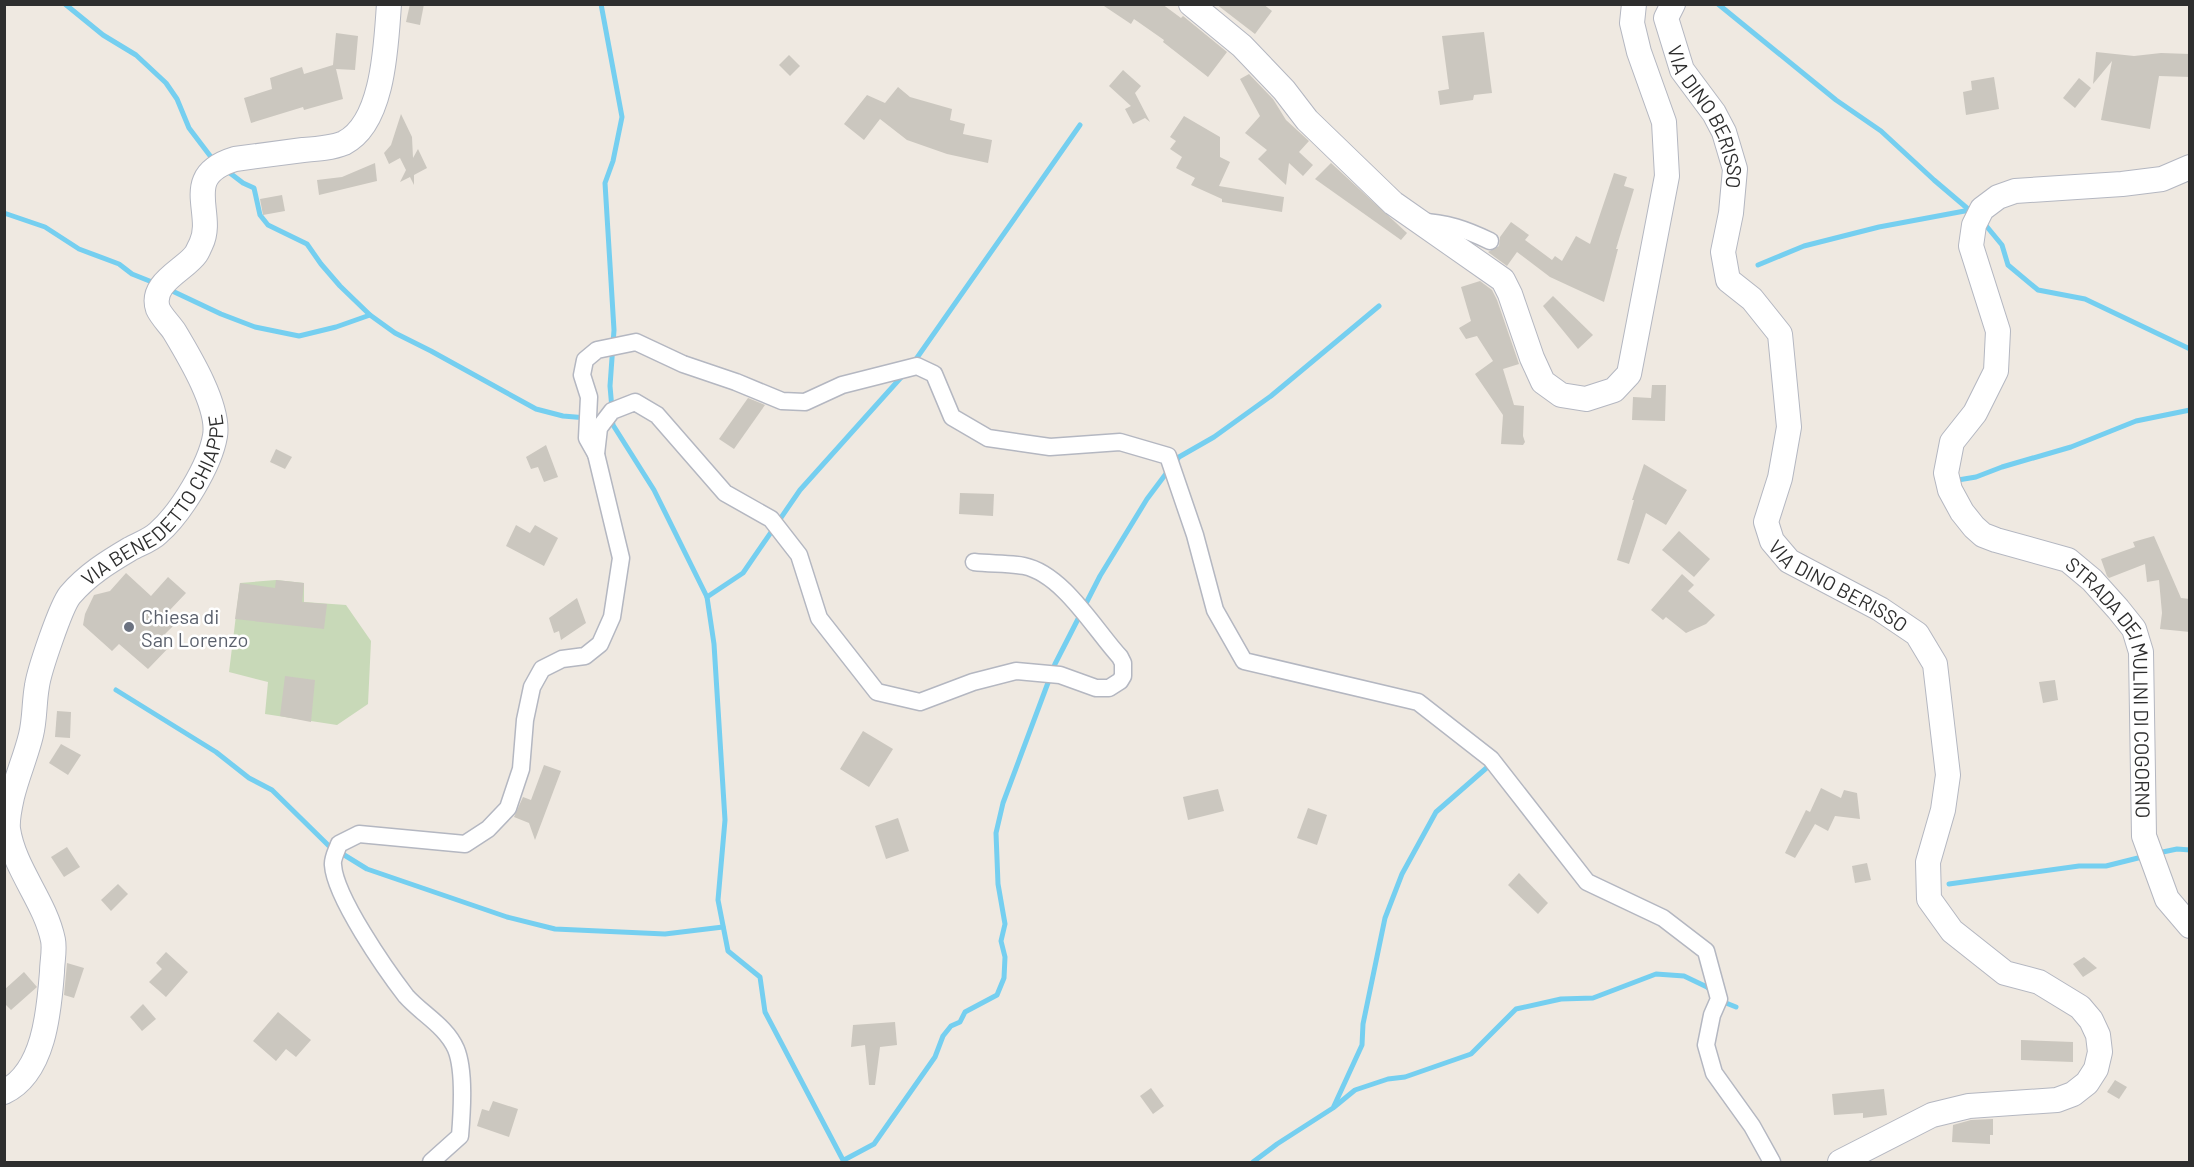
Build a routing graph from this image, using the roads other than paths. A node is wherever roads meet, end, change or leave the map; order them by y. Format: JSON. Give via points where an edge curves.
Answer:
{"nodes":[{"id":1,"x":389,"y":4,"type":"edge"},
{"id":2,"x":1191,"y":4,"type":"edge"},
{"id":3,"x":1673,"y":4,"type":"edge"},
{"id":4,"x":1629,"y":10,"type":"edge"},
{"id":5,"x":2190,"y":167,"type":"edge"},
{"id":6,"x":1419,"y":222,"type":"junction"},
{"id":7,"x":1490,"y":241,"type":"dead end"},
{"id":8,"x":596,"y":454,"type":"junction"},
{"id":9,"x":974,"y":562,"type":"dead end"},
{"id":10,"x":2190,"y":926,"type":"edge"},
{"id":11,"x":4,"y":1092,"type":"edge"},
{"id":12,"x":431,"y":1162,"type":"edge"},
{"id":13,"x":1772,"y":1162,"type":"edge"},
{"id":14,"x":1840,"y":1162,"type":"edge"}],
"edges":[{"from":1,"to":11,"type":"street","name":"VIA BENEDETTO CHIAPPE","via":[[379,82],[362,127],[344,142],[329,147],[235,159],[212,171],[202,195],[204,237],[195,255],[169,277],[158,297],[158,309],[194,366],[211,406],[216,434],[187,500],[158,533],[103,565],[68,597],[37,683],[31,733],[12,796],[8,828],[54,941],[50,1003],[43,1035],[27,1075]]},
{"from":2,"to":6,"type":"street","name":"VIA DINO BERISSO","via":[[1242,46],[1306,120],[1393,203]]},
{"from":3,"to":14,"type":"street","name":"VIA DINO BERISSO","via":[[1666,18],[1682,70],[1714,113],[1735,169],[1723,252],[1728,280],[1752,300],[1779,333],[1789,427],[1766,522],[1772,541],[1789,561],[1880,609],[1917,634],[1935,664],[1948,776],[1928,862],[1929,899],[1952,931],[2005,973],[2038,982],[2080,1007],[2098,1035],[2096,1069],[2073,1094],[2057,1100],[1969,1106],[1932,1115]]},
{"from":4,"to":6,"type":"street","name":"VIA DINO BERISSO","via":[[1664,122],[1667,176],[1629,374],[1614,390],[1586,399],[1561,395],[1543,382],[1503,280]]},
{"from":5,"to":10,"type":"street","name":"STRADA DEI MULINI DI COGORNO","via":[[2162,178],[2122,184],[2015,191],[1982,209],[1974,225],[1971,246],[1998,331],[1996,371],[1975,413],[1953,442],[1946,473],[1962,512],[1983,535],[2068,561],[2092,580],[2134,629],[2141,652],[2144,836],[2167,899]]},
{"from":6,"to":7,"type":"street","via":[[1441,222]]},
{"from":8,"to":9,"type":"street","via":[[599,428],[612,411],[635,402],[657,415],[725,493],[771,519],[799,555],[819,618],[877,692],[920,702],[1016,671],[1060,675],[1102,689],[1120,681],[1124,669],[1120,657],[1072,597],[1045,575],[1026,567]]},
{"from":8,"to":12,"type":"street","via":[[621,558],[612,617],[600,644],[585,656],[562,659],[542,669],[532,687],[521,769],[508,808],[488,829],[465,844],[359,834],[339,844],[332,864],[341,896],[370,942],[407,997],[445,1033],[456,1050],[463,1107],[460,1136]]},
{"from":8,"to":13,"type":"street","via":[[587,438],[588,398],[582,375],[585,360],[597,350],[636,342],[683,364],[782,400],[805,402],[842,385],[917,366],[934,374],[952,417],[988,438],[1050,447],[1120,442],[1168,456],[1195,534],[1215,610],[1244,661],[1418,702],[1491,759],[1587,882],[1663,918],[1706,951],[1719,999],[1706,1045],[1714,1073]]}]}
